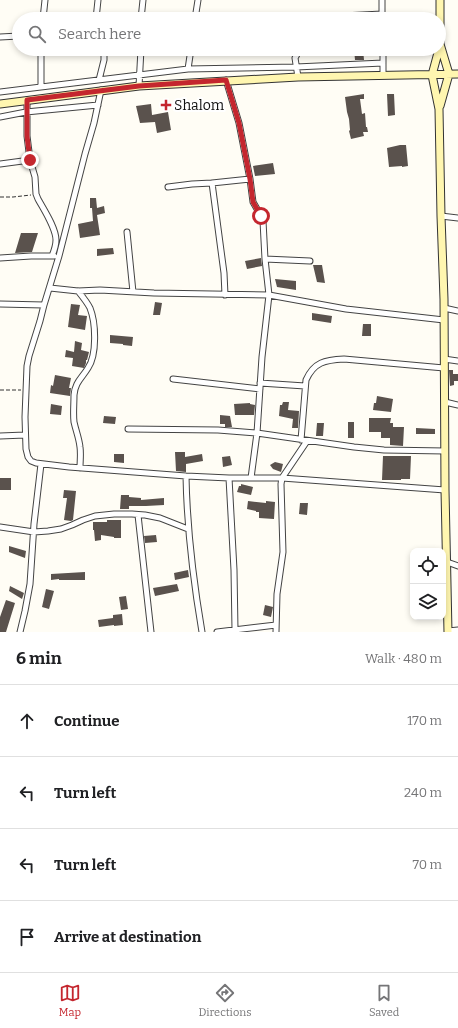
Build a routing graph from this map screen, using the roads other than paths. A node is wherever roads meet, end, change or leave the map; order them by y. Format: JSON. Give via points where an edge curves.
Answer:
{"nodes":[{"id":1,"x":46,"y":0,"type":"edge"},
{"id":2,"x":98,"y":0,"type":"edge"},
{"id":3,"x":143,"y":0,"type":"edge"},
{"id":4,"x":198,"y":0,"type":"edge"},
{"id":5,"x":382,"y":0,"type":"edge"},
{"id":6,"x":440,"y":0,"type":"edge"},
{"id":7,"x":44,"y":12,"type":"edge"},
{"id":8,"x":97,"y":12,"type":"edge"},
{"id":9,"x":142,"y":12,"type":"edge"},
{"id":10,"x":196,"y":12,"type":"edge"},
{"id":11,"x":382,"y":12,"type":"edge"},
{"id":12,"x":440,"y":12,"type":"edge"},
{"id":13,"x":12,"y":36,"type":"edge"},
{"id":14,"x":0,"y":37,"type":"edge"},
{"id":15,"x":41,"y":56,"type":"edge"},
{"id":16,"x":104,"y":56,"type":"edge"},
{"id":17,"x":141,"y":56,"type":"edge"},
{"id":18,"x":190,"y":56,"type":"edge"},
{"id":19,"x":296,"y":56,"type":"edge"},
{"id":20,"x":383,"y":56,"type":"edge"},
{"id":21,"x":437,"y":56,"type":"edge"},
{"id":22,"x":442,"y":56,"type":"edge"},
{"id":23,"x":383,"y":64,"type":"junction"},
{"id":24,"x":296,"y":67,"type":"junction"},
{"id":25,"x":188,"y":69,"type":"junction"},
{"id":26,"x":140,"y":74,"type":"junction"},
{"id":27,"x":449,"y":74,"type":"junction"},
{"id":28,"x":458,"y":74,"type":"edge"},
{"id":29,"x":383,"y":75,"type":"junction"},
{"id":30,"x":432,"y":75,"type":"junction"},
{"id":31,"x":298,"y":77,"type":"junction"},
{"id":32,"x":99,"y":80,"type":"junction"},
{"id":33,"x":226,"y":80,"type":"junction"},
{"id":34,"x":139,"y":86,"type":"junction"},
{"id":35,"x":41,"y":87,"type":"junction"},
{"id":36,"x":101,"y":90,"type":"junction"},
{"id":37,"x":0,"y":92,"type":"edge"},
{"id":38,"x":27,"y":100,"type":"junction"},
{"id":39,"x":0,"y":104,"type":"edge"},
{"id":40,"x":98,"y":105,"type":"junction"},
{"id":41,"x":439,"y":108,"type":"junction"},
{"id":42,"x":26,"y":112,"type":"junction"},
{"id":43,"x":0,"y":117,"type":"edge"},
{"id":44,"x":30,"y":160,"type":"junction"},
{"id":45,"x":0,"y":164,"type":"edge"},
{"id":46,"x":250,"y":179,"type":"junction"},
{"id":47,"x":212,"y":183,"type":"junction"},
{"id":48,"x":168,"y":188,"type":"dead end"},
{"id":49,"x":441,"y":216,"type":"junction"},
{"id":50,"x":458,"y":218,"type":"edge"},
{"id":51,"x":127,"y":232,"type":"dead end"},
{"id":52,"x":52,"y":256,"type":"junction"},
{"id":53,"x":59,"y":256,"type":"junction"},
{"id":54,"x":0,"y":258,"type":"edge"},
{"id":55,"x":265,"y":259,"type":"junction"},
{"id":56,"x":310,"y":261,"type":"dead end"},
{"id":57,"x":50,"y":288,"type":"junction"},
{"id":58,"x":78,"y":291,"type":"junction"},
{"id":59,"x":133,"y":292,"type":"junction"},
{"id":60,"x":225,"y":295,"type":"junction"},
{"id":61,"x":269,"y":295,"type":"junction"},
{"id":62,"x":0,"y":304,"type":"edge"},
{"id":63,"x":44,"y":305,"type":"junction"},
{"id":64,"x":444,"y":308,"type":"junction"},
{"id":65,"x":458,"y":311,"type":"edge"},
{"id":66,"x":444,"y":320,"type":"junction"},
{"id":67,"x":444,"y":359,"type":"junction"},
{"id":68,"x":458,"y":361,"type":"edge"},
{"id":69,"x":444,"y":368,"type":"junction"},
{"id":70,"x":172,"y":378,"type":"dead end"},
{"id":71,"x":260,"y":386,"type":"junction"},
{"id":72,"x":305,"y":386,"type":"junction"},
{"id":73,"x":444,"y":402,"type":"junction"},
{"id":74,"x":458,"y":405,"type":"edge"},
{"id":75,"x":128,"y":429,"type":"dead end"},
{"id":76,"x":256,"y":433,"type":"junction"},
{"id":77,"x":25,"y":435,"type":"junction"},
{"id":78,"x":0,"y":436,"type":"edge"},
{"id":79,"x":304,"y":441,"type":"junction"},
{"id":80,"x":445,"y":451,"type":"junction"},
{"id":81,"x":41,"y":464,"type":"junction"},
{"id":82,"x":80,"y":468,"type":"junction"},
{"id":83,"x":186,"y":476,"type":"junction"},
{"id":84,"x":229,"y":478,"type":"junction"},
{"id":85,"x":251,"y":478,"type":"junction"},
{"id":86,"x":282,"y":478,"type":"junction"},
{"id":87,"x":445,"y":490,"type":"junction"},
{"id":88,"x":138,"y":515,"type":"junction"},
{"id":89,"x":0,"y":527,"type":"edge"},
{"id":90,"x":188,"y":529,"type":"junction"},
{"id":91,"x":34,"y":532,"type":"junction"},
{"id":92,"x":447,"y":562,"type":"junction"},
{"id":93,"x":458,"y":566,"type":"edge"},
{"id":94,"x":276,"y":625,"type":"junction"},
{"id":95,"x":235,"y":630,"type":"junction"},
{"id":96,"x":458,"y":630,"type":"edge"},
{"id":97,"x":448,"y":631,"type":"edge"},
{"id":98,"x":20,"y":632,"type":"edge"},
{"id":99,"x":151,"y":632,"type":"edge"},
{"id":100,"x":202,"y":632,"type":"edge"},
{"id":101,"x":217,"y":632,"type":"edge"},
{"id":102,"x":276,"y":632,"type":"edge"}],
"edges":[{"from":1,"to":7,"type":"street"},
{"from":2,"to":8,"type":"street"},
{"from":3,"to":9,"type":"street"},
{"from":4,"to":10,"type":"street"},
{"from":5,"to":11,"type":"street"},
{"from":6,"to":12,"type":"main road"},
{"from":13,"to":14,"type":"street"},
{"from":15,"to":35,"type":"street"},
{"from":16,"to":32,"type":"street"},
{"from":17,"to":26,"type":"street"},
{"from":18,"to":25,"type":"street"},
{"from":19,"to":24,"type":"street"},
{"from":20,"to":23,"type":"street"},
{"from":21,"to":30,"type":"main road"},
{"from":22,"to":27,"type":"main road"},
{"from":23,"to":24,"type":"street"},
{"from":23,"to":29,"type":"street"},
{"from":24,"to":25,"type":"street"},
{"from":24,"to":31,"type":"street"},
{"from":25,"to":26,"type":"street"},
{"from":26,"to":32,"type":"street"},
{"from":26,"to":34,"type":"street"},
{"from":27,"to":28,"type":"main road"},
{"from":27,"to":30,"type":"main road"},
{"from":27,"to":41,"type":"main road"},
{"from":29,"to":30,"type":"main road"},
{"from":29,"to":31,"type":"main road"},
{"from":30,"to":41,"type":"main road"},
{"from":31,"to":33,"type":"main road"},
{"from":32,"to":35,"type":"street"},
{"from":33,"to":34,"type":"main road"},
{"from":33,"to":46,"type":"street","via":[[239,123]]},
{"from":34,"to":36,"type":"main road"},
{"from":35,"to":37,"type":"street"},
{"from":36,"to":38,"type":"main road"},
{"from":36,"to":40,"type":"street"},
{"from":38,"to":39,"type":"main road"},
{"from":38,"to":42,"type":"street"},
{"from":40,"to":42,"type":"street"},
{"from":40,"to":53,"type":"street"},
{"from":41,"to":49,"type":"main road"},
{"from":42,"to":43,"type":"street"},
{"from":42,"to":44,"type":"street"},
{"from":44,"to":45,"type":"street"},
{"from":44,"to":52,"type":"street","via":[[36,194],[56,239]]},
{"from":46,"to":47,"type":"street"},
{"from":46,"to":55,"type":"street","via":[[253,202],[263,221]]},
{"from":47,"to":48,"type":"street"},
{"from":47,"to":60,"type":"street"},
{"from":49,"to":50,"type":"street"},
{"from":49,"to":64,"type":"main road"},
{"from":51,"to":59,"type":"street"},
{"from":52,"to":53,"type":"street"},
{"from":52,"to":54,"type":"street"},
{"from":53,"to":57,"type":"street"},
{"from":55,"to":56,"type":"street"},
{"from":55,"to":61,"type":"street"},
{"from":57,"to":58,"type":"street"},
{"from":57,"to":63,"type":"street"},
{"from":58,"to":59,"type":"street"},
{"from":58,"to":82,"type":"street","via":[[89,306],[94,320],[91,363],[75,388],[74,422],[80,447]]},
{"from":59,"to":60,"type":"street"},
{"from":60,"to":61,"type":"street"},
{"from":61,"to":66,"type":"street","via":[[346,309]]},
{"from":61,"to":71,"type":"street"},
{"from":62,"to":63,"type":"street"},
{"from":63,"to":77,"type":"street","via":[[27,366]]},
{"from":64,"to":65,"type":"street"},
{"from":64,"to":66,"type":"main road"},
{"from":66,"to":67,"type":"main road"},
{"from":67,"to":68,"type":"street"},
{"from":67,"to":69,"type":"main road"},
{"from":69,"to":72,"type":"street","via":[[364,360],[332,360],[316,365],[308,375]]},
{"from":69,"to":73,"type":"main road"},
{"from":70,"to":71,"type":"street"},
{"from":71,"to":72,"type":"street"},
{"from":71,"to":76,"type":"street"},
{"from":72,"to":79,"type":"street"},
{"from":73,"to":74,"type":"street"},
{"from":73,"to":80,"type":"main road"},
{"from":75,"to":76,"type":"street"},
{"from":76,"to":79,"type":"street"},
{"from":76,"to":85,"type":"street"},
{"from":77,"to":78,"type":"street"},
{"from":77,"to":81,"type":"street","via":[[28,457],[31,461]]},
{"from":79,"to":80,"type":"street","via":[[354,448]]},
{"from":79,"to":86,"type":"street"},
{"from":80,"to":87,"type":"main road"},
{"from":81,"to":82,"type":"street"},
{"from":81,"to":91,"type":"street"},
{"from":82,"to":83,"type":"street"},
{"from":83,"to":84,"type":"street"},
{"from":83,"to":90,"type":"street"},
{"from":84,"to":85,"type":"street"},
{"from":84,"to":95,"type":"street"},
{"from":85,"to":86,"type":"street"},
{"from":86,"to":87,"type":"street"},
{"from":86,"to":94,"type":"street","via":[[283,552],[276,594]]},
{"from":87,"to":92,"type":"main road"},
{"from":88,"to":90,"type":"street","via":[[160,518]]},
{"from":88,"to":91,"type":"street","via":[[95,516],[61,529]]},
{"from":88,"to":99,"type":"street"},
{"from":89,"to":91,"type":"street"},
{"from":90,"to":100,"type":"street"},
{"from":91,"to":98,"type":"street","via":[[30,584]]},
{"from":92,"to":93,"type":"street"},
{"from":92,"to":97,"type":"main road"},
{"from":94,"to":95,"type":"street"},
{"from":94,"to":102,"type":"street"},
{"from":95,"to":101,"type":"street"},
{"from":96,"to":97,"type":"street"}]}
